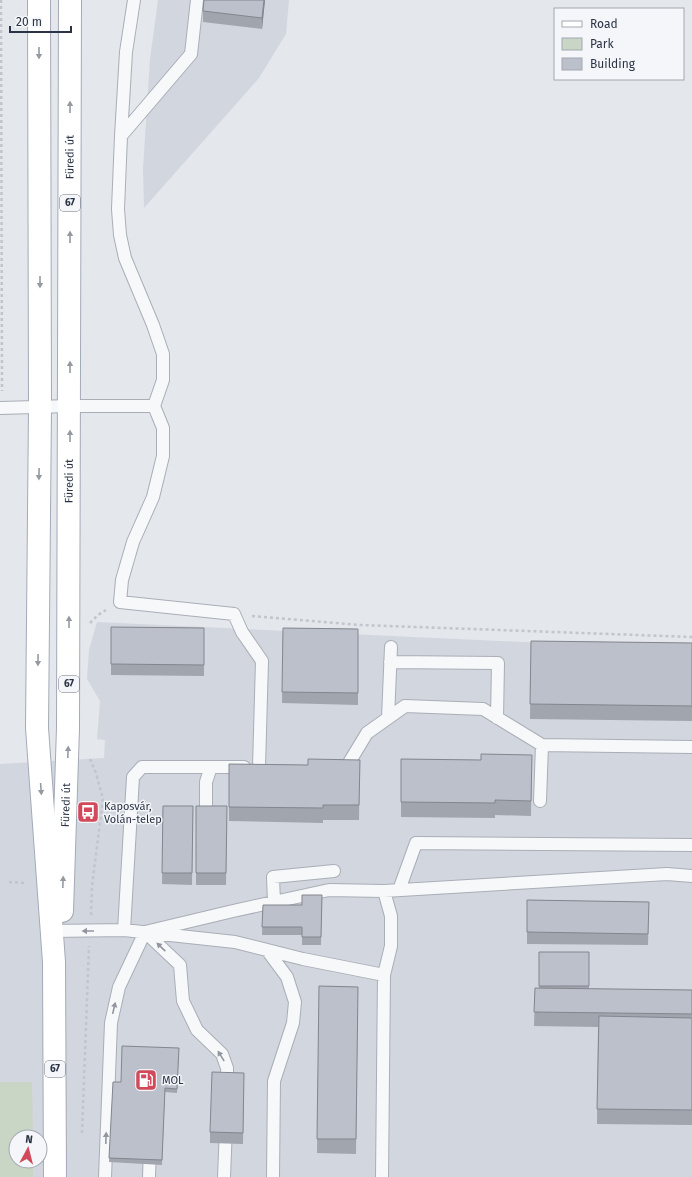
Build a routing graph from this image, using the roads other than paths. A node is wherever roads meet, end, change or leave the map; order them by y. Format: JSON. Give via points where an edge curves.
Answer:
{"nodes":[{"id":1,"x":39,"y":0,"type":"edge"},
{"id":2,"x":70,"y":0,"type":"edge"},
{"id":3,"x":134,"y":0,"type":"edge"},
{"id":4,"x":197,"y":0,"type":"edge"},
{"id":5,"x":121,"y":136,"type":"junction"},
{"id":6,"x":70,"y":406,"type":"junction"},
{"id":7,"x":154,"y":406,"type":"junction"},
{"id":8,"x":40,"y":407,"type":"junction"},
{"id":9,"x":1,"y":408,"type":"edge"},
{"id":10,"x":391,"y":647,"type":"dead end"},
{"id":11,"x":390,"y":662,"type":"junction"},
{"id":12,"x":388,"y":718,"type":"junction"},
{"id":13,"x":497,"y":718,"type":"junction"},
{"id":14,"x":542,"y":745,"type":"junction"},
{"id":15,"x":692,"y":747,"type":"edge"},
{"id":16,"x":325,"y":766,"type":"edge"},
{"id":17,"x":211,"y":767,"type":"junction"},
{"id":18,"x":259,"y":767,"type":"junction"},
{"id":19,"x":273,"y":767,"type":"edge"},
{"id":20,"x":540,"y":800,"type":"dead end"},
{"id":21,"x":206,"y":809,"type":"edge"},
{"id":22,"x":692,"y":845,"type":"edge"},
{"id":23,"x":334,"y":871,"type":"dead end"},
{"id":24,"x":692,"y":876,"type":"edge"},
{"id":25,"x":399,"y":890,"type":"junction"},
{"id":26,"x":384,"y":891,"type":"junction"},
{"id":27,"x":274,"y":902,"type":"junction"},
{"id":28,"x":124,"y":930,"type":"junction"},
{"id":29,"x":56,"y":931,"type":"junction"},
{"id":30,"x":144,"y":932,"type":"junction"},
{"id":31,"x":267,"y":950,"type":"junction"},
{"id":32,"x":384,"y":975,"type":"junction"},
{"id":33,"x":226,"y":1099,"type":"edge"},
{"id":34,"x":107,"y":1108,"type":"junction"},
{"id":35,"x":122,"y":1111,"type":"edge"},
{"id":36,"x":226,"y":1114,"type":"edge"},
{"id":37,"x":150,"y":1137,"type":"edge"},
{"id":38,"x":55,"y":1177,"type":"edge"},
{"id":39,"x":105,"y":1177,"type":"edge"},
{"id":40,"x":150,"y":1177,"type":"edge"},
{"id":41,"x":224,"y":1177,"type":"edge"},
{"id":42,"x":272,"y":1177,"type":"edge"},
{"id":43,"x":382,"y":1177,"type":"edge"}],
"edges":[{"from":1,"to":8,"type":"main road","name":"Füredi út","number":"67","one_way":true},
{"from":6,"to":2,"type":"main road","name":"Füredi út","number":"67","one_way":true},
{"from":3,"to":5,"type":"lane","via":[[126,52]]},
{"from":4,"to":5,"type":"lane","via":[[191,54]]},
{"from":5,"to":7,"type":"lane","via":[[118,209],[120,235],[125,258],[163,354],[163,380]]},
{"from":6,"to":7,"type":"lane"},
{"from":6,"to":8,"type":"lane"},
{"from":29,"to":6,"type":"main road","name":"Füredi út","number":"67","one_way":true,"via":[[63,885],[68,728]]},
{"from":7,"to":18,"type":"lane","via":[[163,428],[163,456],[153,497],[133,542],[124,572],[120,602],[234,614],[242,632],[262,661]]},
{"from":8,"to":9,"type":"lane"},
{"from":8,"to":29,"type":"main road","name":"Füredi út","number":"67","one_way":true,"via":[[37,728]]},
{"from":10,"to":11,"type":"lane"},
{"from":11,"to":12,"type":"lane"},
{"from":11,"to":13,"type":"lane","via":[[498,663]]},
{"from":12,"to":13,"type":"lane","via":[[405,706],[483,709]]},
{"from":12,"to":16,"type":"lane","via":[[367,733],[347,766]]},
{"from":13,"to":14,"type":"lane"},
{"from":14,"to":15,"type":"lane"},
{"from":14,"to":20,"type":"lane"},
{"from":17,"to":18,"type":"lane"},
{"from":17,"to":21,"type":"lane","via":[[206,782]]},
{"from":17,"to":28,"type":"lane","via":[[142,767],[133,777]]},
{"from":18,"to":19,"type":"lane"},
{"from":22,"to":25,"type":"lane","via":[[416,843]]},
{"from":23,"to":27,"type":"lane","via":[[273,877]]},
{"from":24,"to":25,"type":"lane","via":[[667,874]]},
{"from":25,"to":26,"type":"lane"},
{"from":26,"to":27,"type":"lane","via":[[329,890]]},
{"from":26,"to":32,"type":"lane","via":[[391,916],[391,946]]},
{"from":27,"to":30,"type":"lane"},
{"from":28,"to":29,"type":"lane","one_way":true},
{"from":28,"to":30,"type":"lane"},
{"from":29,"to":38,"type":"main road","name":"Füredi út","number":"67"},
{"from":30,"to":31,"type":"lane","via":[[235,942]]},
{"from":33,"to":30,"type":"lane","one_way":true,"via":[[227,1068],[222,1054],[197,1030],[183,1001],[180,965]]},
{"from":34,"to":30,"type":"lane","one_way":true,"via":[[111,1023],[119,987]]},
{"from":31,"to":32,"type":"lane"},
{"from":31,"to":42,"type":"lane","via":[[287,977],[295,1002],[293,1023],[274,1081]]},
{"from":32,"to":43,"type":"lane"},
{"from":34,"to":35,"type":"lane"},
{"from":39,"to":34,"type":"lane","one_way":true},
{"from":36,"to":41,"type":"lane"},
{"from":37,"to":40,"type":"lane"}]}
